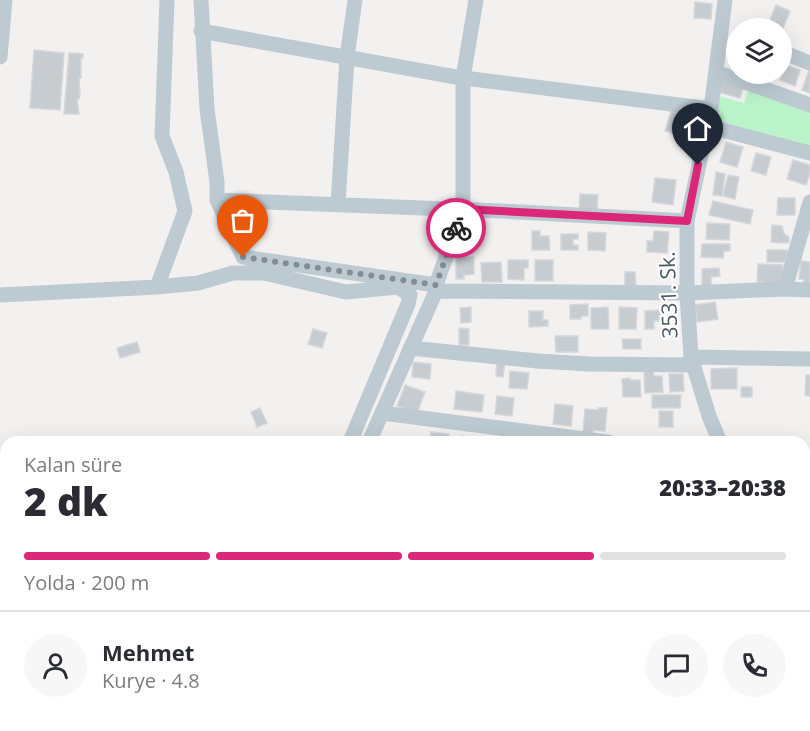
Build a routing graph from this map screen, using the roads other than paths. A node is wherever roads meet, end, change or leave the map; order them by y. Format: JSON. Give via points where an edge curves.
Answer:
{"nodes":[{"id":1,"x":5,"y":0,"type":"edge"},
{"id":2,"x":167,"y":0,"type":"edge"},
{"id":3,"x":201,"y":0,"type":"edge"},
{"id":4,"x":355,"y":0,"type":"edge"},
{"id":5,"x":476,"y":0,"type":"edge"},
{"id":6,"x":725,"y":0,"type":"edge"},
{"id":7,"x":727,"y":18,"type":"edge"},
{"id":8,"x":201,"y":31,"type":"junction"},
{"id":9,"x":726,"y":43,"type":"edge"},
{"id":10,"x":792,"y":56,"type":"edge"},
{"id":11,"x":0,"y":57,"type":"edge"},
{"id":12,"x":347,"y":57,"type":"junction"},
{"id":13,"x":810,"y":63,"type":"edge"},
{"id":14,"x":716,"y":72,"type":"junction"},
{"id":15,"x":463,"y":78,"type":"junction"},
{"id":16,"x":810,"y":105,"type":"edge"},
{"id":17,"x":711,"y":109,"type":"junction"},
{"id":18,"x":708,"y":126,"type":"junction"},
{"id":19,"x":810,"y":153,"type":"edge"},
{"id":20,"x":217,"y":200,"type":"junction"},
{"id":21,"x":810,"y":202,"type":"edge"},
{"id":22,"x":338,"y":204,"type":"junction"},
{"id":23,"x":463,"y":209,"type":"junction"},
{"id":24,"x":687,"y":221,"type":"junction"},
{"id":25,"x":157,"y":287,"type":"junction"},
{"id":26,"x":436,"y":288,"type":"junction"},
{"id":27,"x":785,"y":289,"type":"junction"},
{"id":28,"x":810,"y":290,"type":"edge"},
{"id":29,"x":687,"y":293,"type":"junction"},
{"id":30,"x":0,"y":296,"type":"edge"},
{"id":31,"x":410,"y":348,"type":"junction"},
{"id":32,"x":810,"y":359,"type":"edge"},
{"id":33,"x":692,"y":361,"type":"junction"},
{"id":34,"x":382,"y":413,"type":"junction"},
{"id":35,"x":353,"y":436,"type":"edge"},
{"id":36,"x":372,"y":436,"type":"edge"},
{"id":37,"x":561,"y":436,"type":"edge"},
{"id":38,"x":718,"y":436,"type":"edge"}],
"edges":[{"from":1,"to":11,"type":"street"},
{"from":2,"to":25,"type":"street","via":[[162,136],[185,211]]},
{"from":3,"to":8,"type":"street"},
{"from":4,"to":12,"type":"street"},
{"from":5,"to":15,"type":"street"},
{"from":6,"to":7,"type":"street","name":"3531. Sk."},
{"from":8,"to":12,"type":"street"},
{"from":8,"to":20,"type":"street"},
{"from":9,"to":14,"type":"street","name":"3531. Sk."},
{"from":10,"to":13,"type":"street"},
{"from":12,"to":15,"type":"street"},
{"from":12,"to":22,"type":"street"},
{"from":14,"to":16,"type":"street"},
{"from":14,"to":17,"type":"street","name":"3531. Sk."},
{"from":15,"to":17,"type":"street"},
{"from":15,"to":23,"type":"street"},
{"from":17,"to":18,"type":"street","name":"3531. Sk."},
{"from":18,"to":19,"type":"street"},
{"from":18,"to":24,"type":"street","name":"3531. Sk."},
{"from":20,"to":22,"type":"street"},
{"from":20,"to":26,"type":"street","via":[[243,257]]},
{"from":21,"to":27,"type":"street"},
{"from":22,"to":23,"type":"street"},
{"from":23,"to":24,"type":"street"},
{"from":23,"to":26,"type":"street"},
{"from":24,"to":29,"type":"street","name":"3531. Sk."},
{"from":25,"to":30,"type":"street"},
{"from":25,"to":35,"type":"street","via":[[198,283],[233,273],[264,273],[346,292],[398,287],[405,290],[410,295],[408,304]]},
{"from":26,"to":29,"type":"street"},
{"from":26,"to":31,"type":"street"},
{"from":27,"to":28,"type":"street"},
{"from":27,"to":29,"type":"street"},
{"from":29,"to":33,"type":"street","name":"3531. Sk."},
{"from":31,"to":33,"type":"street","via":[[589,364]]},
{"from":31,"to":34,"type":"street"},
{"from":32,"to":33,"type":"street"},
{"from":33,"to":38,"type":"street","name":"3531. Sk."},
{"from":34,"to":36,"type":"street"},
{"from":34,"to":37,"type":"street"}]}
